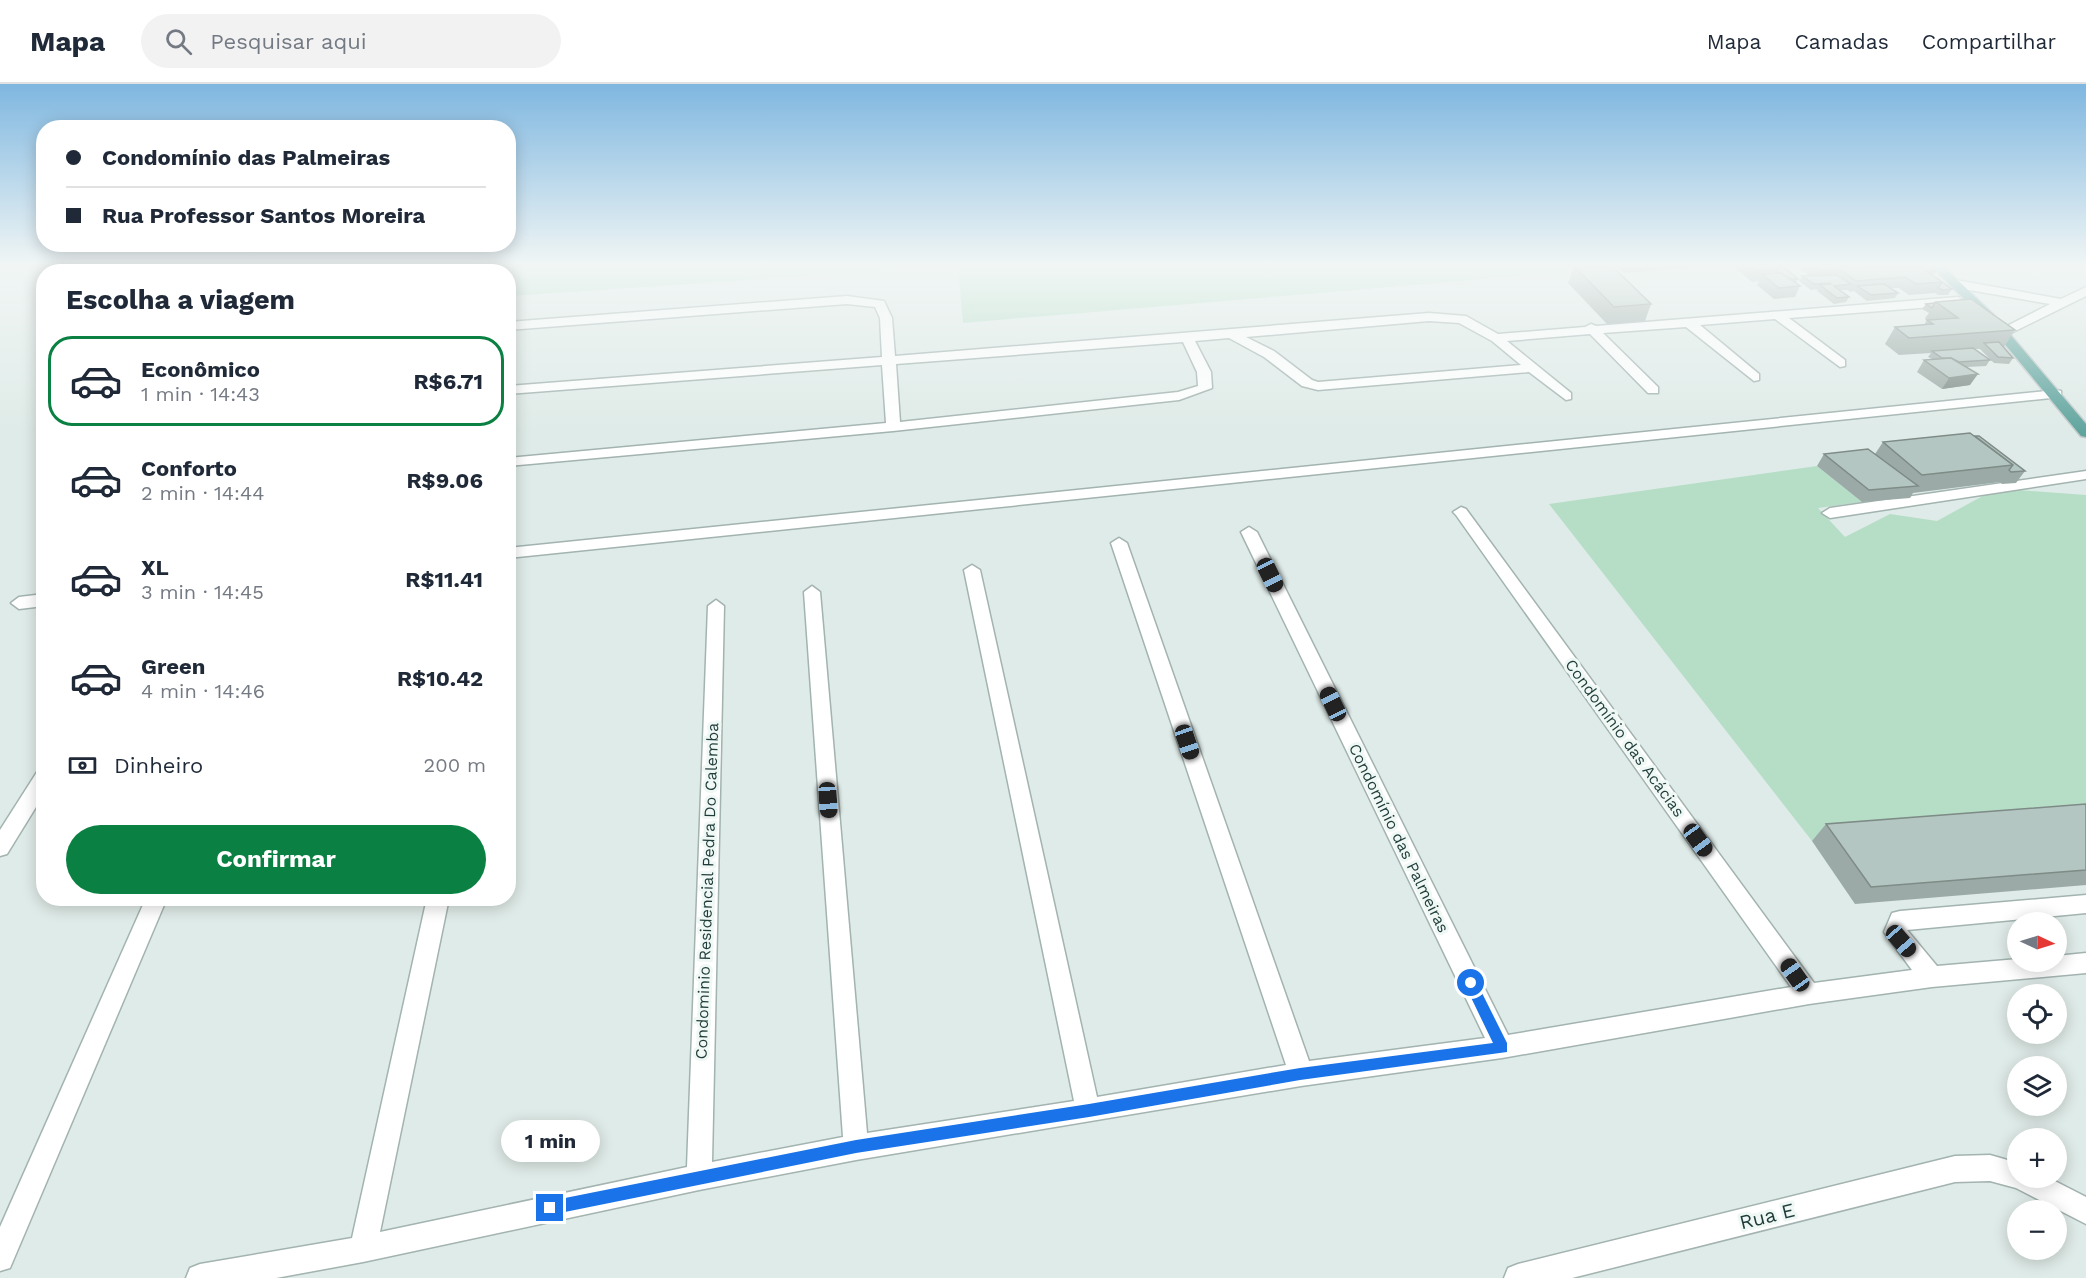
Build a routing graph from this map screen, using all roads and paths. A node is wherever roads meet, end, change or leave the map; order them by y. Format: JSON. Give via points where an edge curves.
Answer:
{"nodes":[{"id":1,"x":579,"y":321,"type":"edge"},
{"id":2,"x":885,"y":321,"type":"edge"},
{"id":3,"x":1377,"y":321,"type":"edge"},
{"id":4,"x":1463,"y":321,"type":"edge"},
{"id":5,"x":1687,"y":321,"type":"junction"},
{"id":6,"x":1691,"y":321,"type":"edge"},
{"id":7,"x":1785,"y":321,"type":"edge"},
{"id":8,"x":1992,"y":321,"type":"edge"},
{"id":9,"x":2028,"y":321,"type":"edge"},
{"id":10,"x":516,"y":325,"type":"edge"},
{"id":11,"x":1592,"y":328,"type":"junction"},
{"id":12,"x":2003,"y":333,"type":"junction"},
{"id":13,"x":1231,"y":334,"type":"junction"},
{"id":14,"x":1187,"y":338,"type":"junction"},
{"id":15,"x":1496,"y":338,"type":"junction"},
{"id":16,"x":890,"y":361,"type":"junction"},
{"id":17,"x":1840,"y":363,"type":"dead end"},
{"id":18,"x":1533,"y":368,"type":"junction"},
{"id":19,"x":1754,"y":377,"type":"dead end"},
{"id":20,"x":516,"y":389,"type":"edge"},
{"id":21,"x":1653,"y":390,"type":"dead end"},
{"id":22,"x":2056,"y":394,"type":"junction"},
{"id":23,"x":1566,"y":396,"type":"dead end"},
{"id":24,"x":893,"y":427,"type":"junction"},
{"id":25,"x":2086,"y":433,"type":"edge"},
{"id":26,"x":516,"y":461,"type":"edge"},
{"id":27,"x":2086,"y":476,"type":"edge"},
{"id":28,"x":1461,"y":512,"type":"dead end"},
{"id":29,"x":1830,"y":513,"type":"dead end"},
{"id":30,"x":1249,"y":532,"type":"dead end"},
{"id":31,"x":1119,"y":543,"type":"dead end"},
{"id":32,"x":516,"y":552,"type":"edge"},
{"id":33,"x":972,"y":570,"type":"dead end"},
{"id":34,"x":812,"y":592,"type":"dead end"},
{"id":35,"x":36,"y":601,"type":"edge"},
{"id":36,"x":18,"y":603,"type":"dead end"},
{"id":37,"x":716,"y":606,"type":"dead end"},
{"id":38,"x":36,"y":790,"type":"edge"},
{"id":39,"x":0,"y":848,"type":"edge"},
{"id":40,"x":2086,"y":904,"type":"edge"},
{"id":41,"x":154,"y":906,"type":"edge"},
{"id":42,"x":436,"y":906,"type":"edge"},
{"id":43,"x":2086,"y":963,"type":"edge"},
{"id":44,"x":1932,"y":977,"type":"junction"},
{"id":45,"x":1809,"y":994,"type":"junction"},
{"id":46,"x":1502,"y":1047,"type":"junction"},
{"id":47,"x":1300,"y":1074,"type":"junction"},
{"id":48,"x":1089,"y":1111,"type":"junction"},
{"id":49,"x":856,"y":1147,"type":"junction"},
{"id":50,"x":2007,"y":1173,"type":"edge"},
{"id":51,"x":699,"y":1177,"type":"junction"},
{"id":52,"x":2042,"y":1188,"type":"edge"},
{"id":53,"x":2086,"y":1212,"type":"edge"},
{"id":54,"x":363,"y":1248,"type":"junction"},
{"id":55,"x":0,"y":1258,"type":"edge"},
{"id":56,"x":200,"y":1278,"type":"edge"},
{"id":57,"x":1518,"y":1278,"type":"edge"}],
"edges":[{"from":1,"to":10,"type":"street"},
{"from":2,"to":16,"type":"street"},
{"from":3,"to":13,"type":"street"},
{"from":4,"to":15,"type":"street"},
{"from":5,"to":6,"type":"street"},
{"from":5,"to":11,"type":"street"},
{"from":5,"to":19,"type":"street"},
{"from":7,"to":17,"type":"street"},
{"from":8,"to":12,"type":"main road"},
{"from":9,"to":12,"type":"street"},
{"from":11,"to":15,"type":"street"},
{"from":11,"to":21,"type":"street"},
{"from":12,"to":22,"type":"main road"},
{"from":13,"to":14,"type":"street"},
{"from":13,"to":18,"type":"street","via":[[1269,354],[1307,383],[1318,386]]},
{"from":14,"to":16,"type":"street"},
{"from":14,"to":24,"type":"street","via":[[1204,372],[1205,388],[1199,392]]},
{"from":15,"to":18,"type":"street"},
{"from":16,"to":20,"type":"street"},
{"from":16,"to":24,"type":"street"},
{"from":18,"to":23,"type":"street"},
{"from":22,"to":25,"type":"main road"},
{"from":22,"to":32,"type":"street"},
{"from":24,"to":26,"type":"street"},
{"from":27,"to":29,"type":"street"},
{"from":28,"to":45,"type":"street","name":"Condomínio das Acácias"},
{"from":30,"to":46,"type":"street","name":"Condomínio das Palmeiras"},
{"from":31,"to":47,"type":"street"},
{"from":33,"to":48,"type":"street"},
{"from":34,"to":49,"type":"street"},
{"from":35,"to":36,"type":"street"},
{"from":37,"to":51,"type":"street","name":"Condominio Residencial Pedra Do Calemba"},
{"from":38,"to":39,"type":"street"},
{"from":40,"to":44,"type":"street","via":[[1900,920],[1895,933]]},
{"from":41,"to":55,"type":"street"},
{"from":42,"to":54,"type":"street"},
{"from":43,"to":44,"type":"street"},
{"from":44,"to":45,"type":"street"},
{"from":45,"to":46,"type":"street"},
{"from":46,"to":47,"type":"street"},
{"from":47,"to":48,"type":"street"},
{"from":48,"to":49,"type":"street"},
{"from":49,"to":51,"type":"street"},
{"from":50,"to":57,"type":"street","name":"Rua E","via":[[1990,1168],[1955,1169]]},
{"from":51,"to":54,"type":"street"},
{"from":52,"to":53,"type":"street"},
{"from":54,"to":56,"type":"street"}]}
